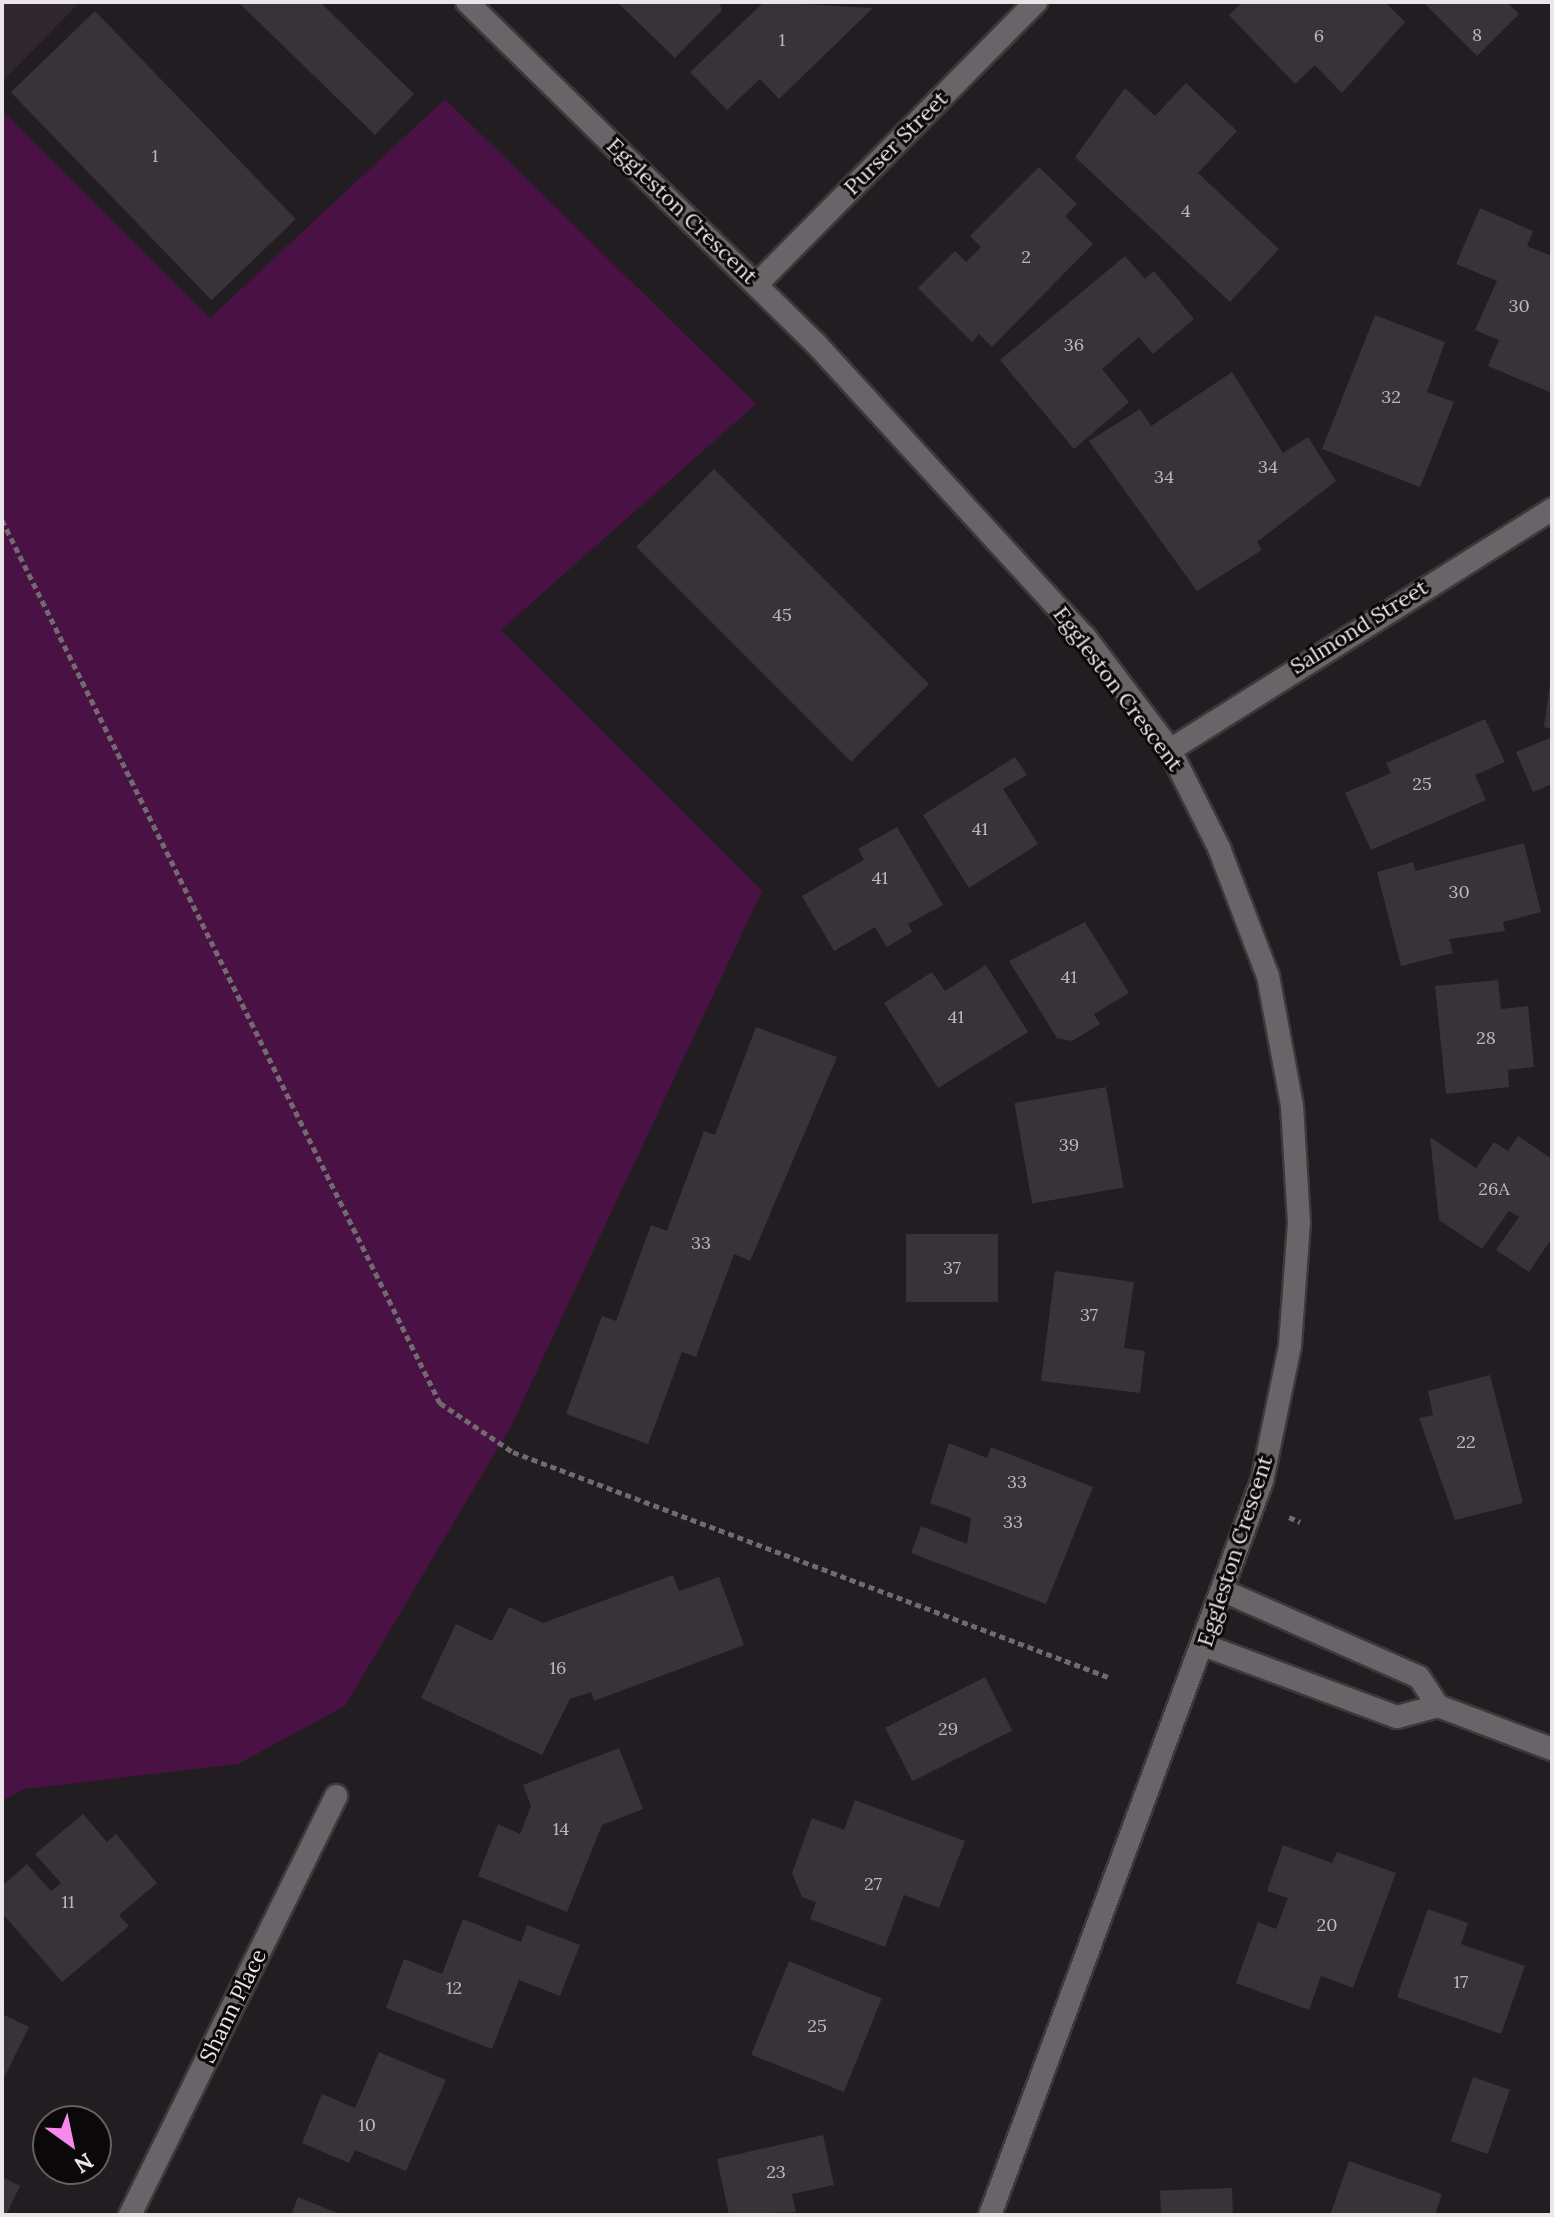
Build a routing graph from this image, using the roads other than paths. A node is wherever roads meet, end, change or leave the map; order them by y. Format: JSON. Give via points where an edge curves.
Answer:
{"nodes":[{"id":1,"x":467,"y":2,"type":"edge"},
{"id":2,"x":1036,"y":2,"type":"edge"},
{"id":3,"x":757,"y":284,"type":"junction"},
{"id":4,"x":1552,"y":509,"type":"edge"},
{"id":5,"x":1170,"y":750,"type":"junction"},
{"id":6,"x":1226,"y":1592,"type":"junction"},
{"id":7,"x":1206,"y":1646,"type":"junction"},
{"id":8,"x":1438,"y":1706,"type":"junction"},
{"id":9,"x":1552,"y":1749,"type":"edge"},
{"id":10,"x":336,"y":1796,"type":"dead end"},
{"id":11,"x":130,"y":2215,"type":"edge"},
{"id":12,"x":990,"y":2215,"type":"edge"}],
"edges":[{"from":1,"to":3,"type":"street","name":"Eggleston Crescent"},
{"from":2,"to":3,"type":"street","name":"Purser Street"},
{"from":3,"to":5,"type":"street","name":"Eggleston Crescent","via":[[1085,637]]},
{"from":4,"to":5,"type":"street","name":"Salmond Street"},
{"from":5,"to":6,"type":"street","name":"Eggleston Crescent","via":[[1219,848],[1268,976],[1293,1119],[1299,1223],[1290,1346],[1262,1481]]},
{"from":6,"to":7,"type":"street","name":"Eggleston Crescent"},
{"from":6,"to":8,"type":"street","via":[[1419,1677]]},
{"from":7,"to":8,"type":"street","via":[[1397,1717]]},
{"from":7,"to":12,"type":"street","name":"Eggleston Crescent"},
{"from":8,"to":9,"type":"street"},
{"from":10,"to":11,"type":"street","name":"Shann Place"}]}
